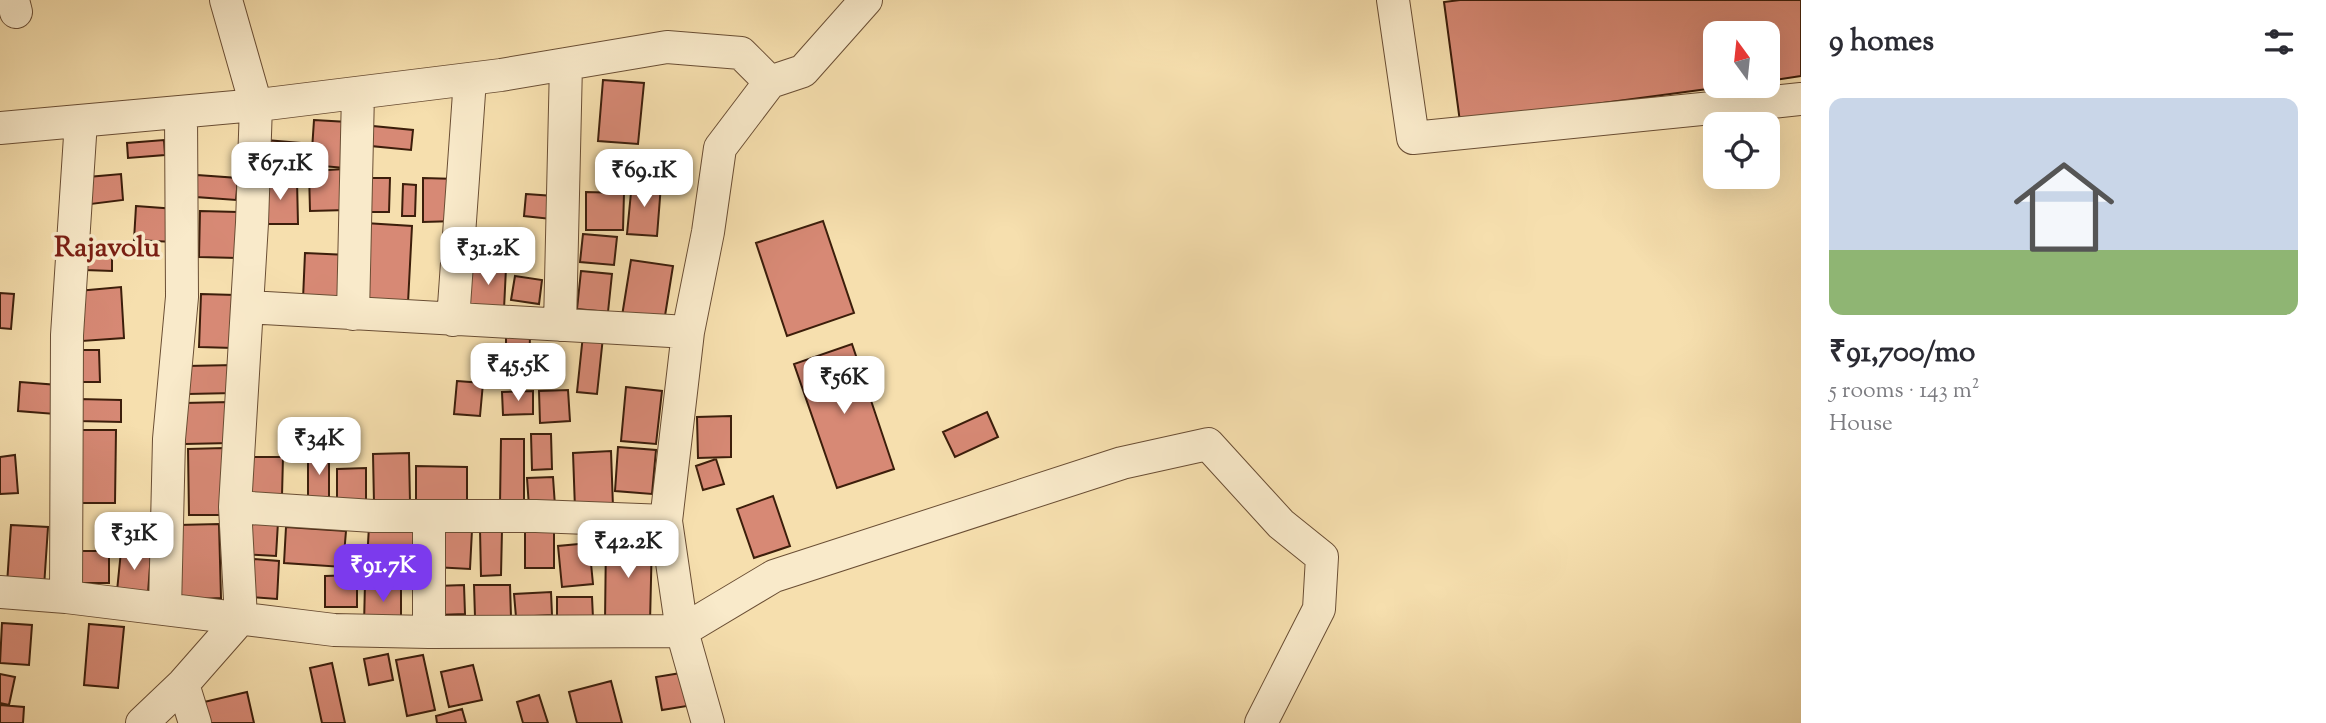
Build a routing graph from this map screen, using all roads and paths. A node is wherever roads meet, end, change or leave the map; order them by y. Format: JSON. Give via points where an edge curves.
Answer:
{"nodes":[{"id":1,"x":226,"y":0,"type":"edge"},
{"id":2,"x":866,"y":0,"type":"edge"},
{"id":3,"x":1393,"y":0,"type":"edge"},
{"id":4,"x":566,"y":64,"type":"junction"},
{"id":5,"x":470,"y":79,"type":"junction"},
{"id":6,"x":770,"y":82,"type":"junction"},
{"id":7,"x":358,"y":93,"type":"junction"},
{"id":8,"x":1801,"y":99,"type":"edge"},
{"id":9,"x":256,"y":105,"type":"junction"},
{"id":10,"x":181,"y":112,"type":"junction"},
{"id":11,"x":81,"y":121,"type":"junction"},
{"id":12,"x":0,"y":128,"type":"edge"},
{"id":13,"x":247,"y":307,"type":"junction"},
{"id":14,"x":353,"y":314,"type":"junction"},
{"id":15,"x":453,"y":320,"type":"junction"},
{"id":16,"x":560,"y":325,"type":"junction"},
{"id":17,"x":688,"y":332,"type":"junction"},
{"id":18,"x":235,"y":507,"type":"junction"},
{"id":19,"x":429,"y":517,"type":"junction"},
{"id":20,"x":666,"y":521,"type":"junction"},
{"id":21,"x":0,"y":592,"type":"edge"},
{"id":22,"x":66,"y":597,"type":"junction"},
{"id":23,"x":165,"y":609,"type":"junction"},
{"id":24,"x":241,"y":618,"type":"junction"},
{"id":25,"x":682,"y":631,"type":"junction"},
{"id":26,"x":429,"y":632,"type":"junction"},
{"id":27,"x":183,"y":684,"type":"junction"},
{"id":28,"x":142,"y":723,"type":"edge"},
{"id":29,"x":195,"y":723,"type":"edge"},
{"id":30,"x":708,"y":723,"type":"edge"},
{"id":31,"x":1261,"y":723,"type":"edge"}],
"edges":[{"from":1,"to":9,"type":"street"},
{"from":2,"to":6,"type":"street","via":[[803,71]]},
{"from":3,"to":8,"type":"street","via":[[1413,138]]},
{"from":4,"to":5,"type":"street"},
{"from":4,"to":6,"type":"street","via":[[667,47],[741,53]]},
{"from":4,"to":16,"type":"street"},
{"from":5,"to":7,"type":"street"},
{"from":5,"to":15,"type":"street"},
{"from":6,"to":17,"type":"street","via":[[720,148]]},
{"from":7,"to":9,"type":"street"},
{"from":7,"to":14,"type":"street"},
{"from":9,"to":10,"type":"street"},
{"from":9,"to":13,"type":"street"},
{"from":10,"to":11,"type":"street"},
{"from":10,"to":23,"type":"street","via":[[182,297],[169,439]]},
{"from":11,"to":12,"type":"street"},
{"from":11,"to":22,"type":"street","via":[[67,335]]},
{"from":13,"to":14,"type":"street"},
{"from":13,"to":18,"type":"street"},
{"from":14,"to":15,"type":"street"},
{"from":15,"to":16,"type":"street"},
{"from":16,"to":17,"type":"street"},
{"from":17,"to":20,"type":"street"},
{"from":18,"to":19,"type":"street"},
{"from":18,"to":24,"type":"street"},
{"from":19,"to":20,"type":"street"},
{"from":19,"to":26,"type":"street"},
{"from":20,"to":25,"type":"street"},
{"from":21,"to":22,"type":"street"},
{"from":22,"to":23,"type":"street"},
{"from":23,"to":24,"type":"street"},
{"from":24,"to":26,"type":"street","via":[[334,630]]},
{"from":24,"to":27,"type":"street"},
{"from":25,"to":26,"type":"street"},
{"from":25,"to":30,"type":"street"},
{"from":25,"to":31,"type":"street","via":[[774,576],[1122,463],[1208,444],[1281,524],[1322,557],[1319,609]]},
{"from":27,"to":28,"type":"street"},
{"from":27,"to":29,"type":"street"}]}
